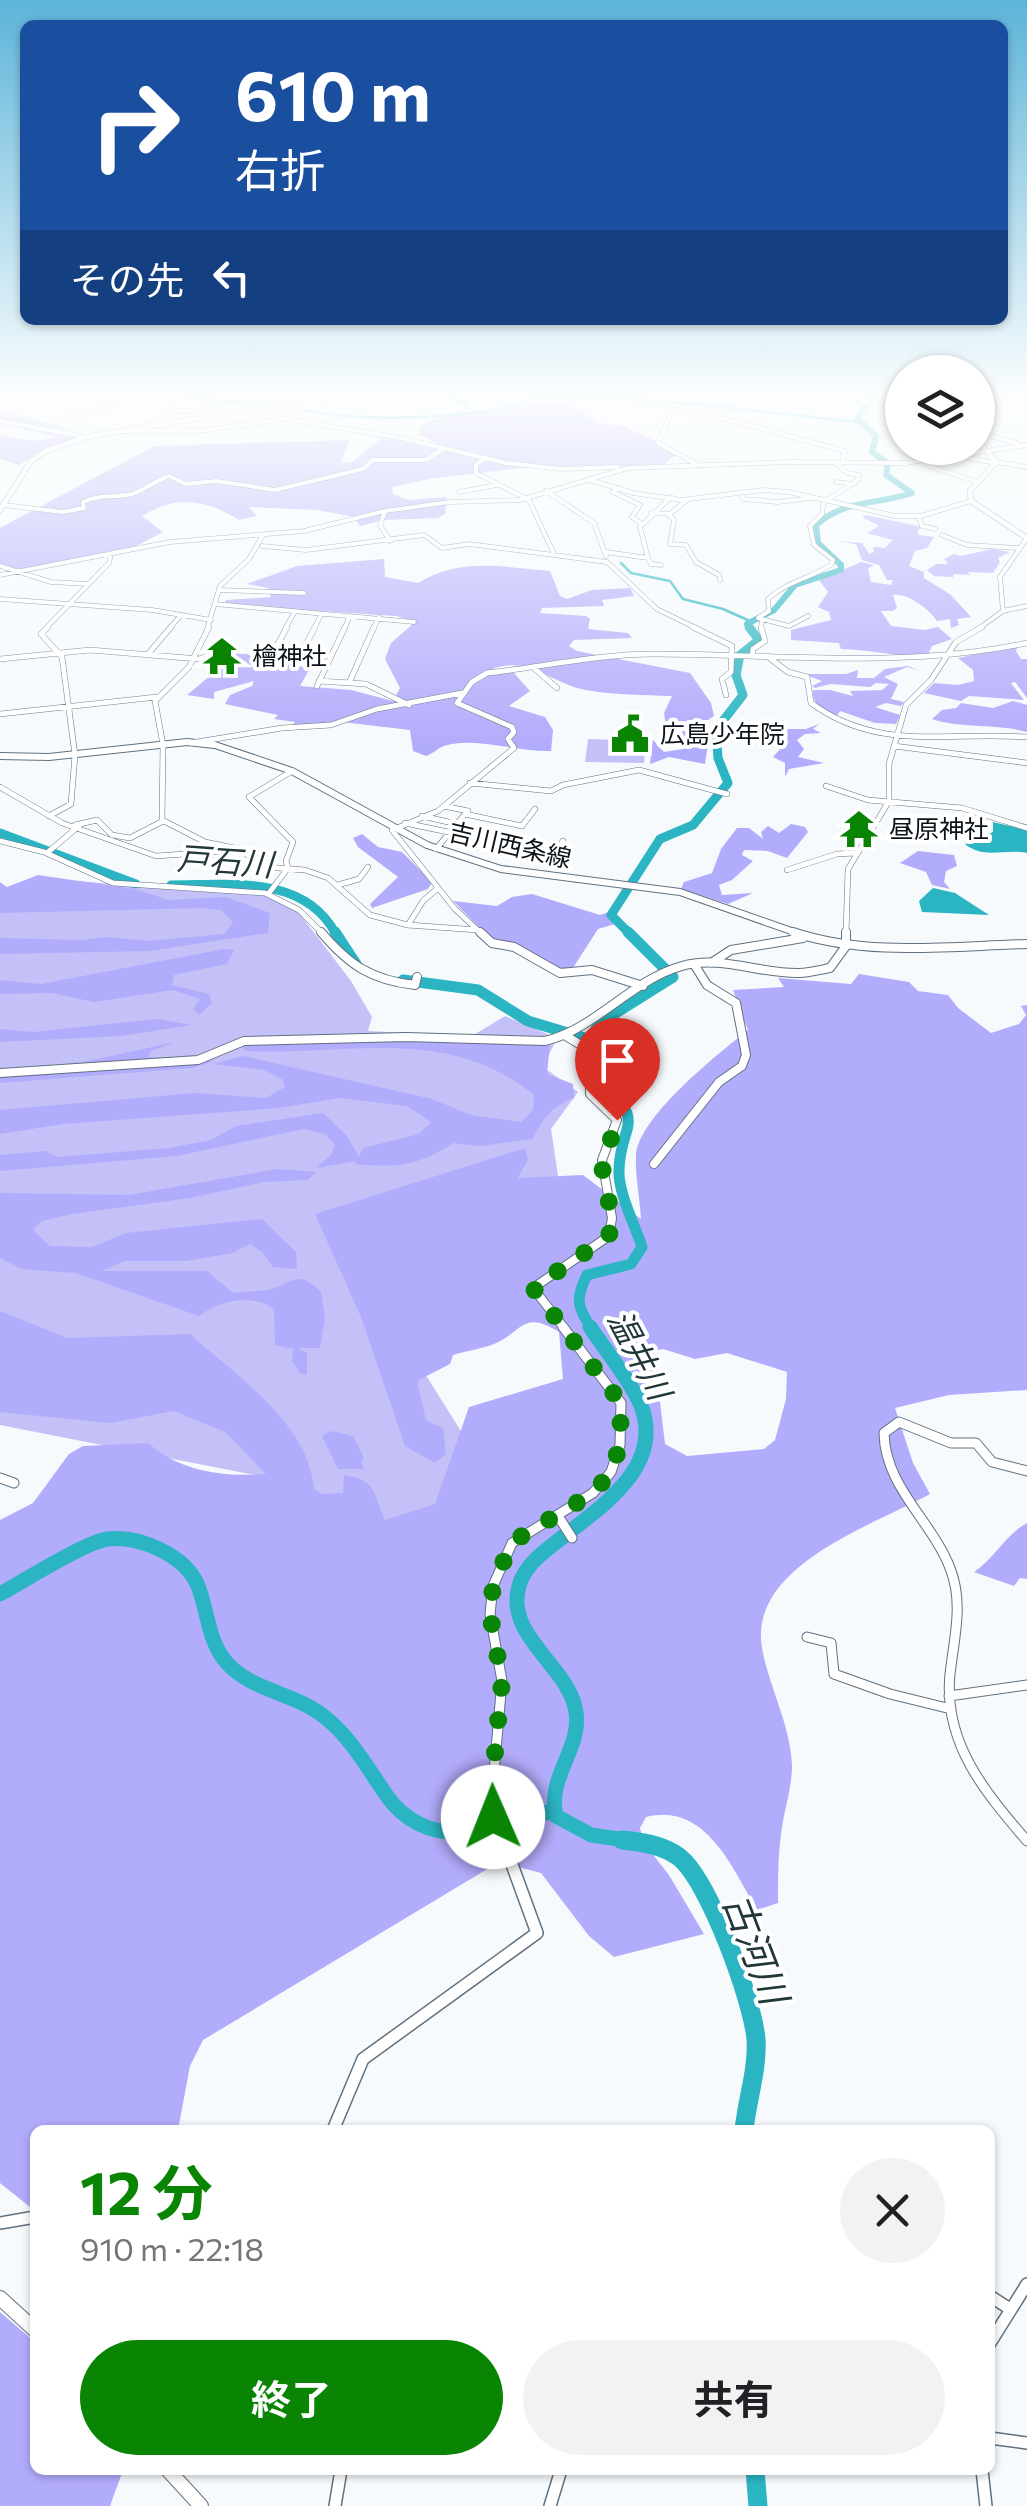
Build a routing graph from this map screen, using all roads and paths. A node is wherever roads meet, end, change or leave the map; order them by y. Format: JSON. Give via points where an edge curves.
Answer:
{"nodes":[{"id":1,"x":50,"y":510,"type":"edge"},
{"id":2,"x":77,"y":510,"type":"edge"},
{"id":3,"x":393,"y":510,"type":"edge"},
{"id":4,"x":532,"y":510,"type":"edge"},
{"id":5,"x":577,"y":510,"type":"edge"},
{"id":6,"x":637,"y":510,"type":"edge"},
{"id":7,"x":655,"y":510,"type":"edge"},
{"id":8,"x":673,"y":510,"type":"edge"},
{"id":9,"x":823,"y":510,"type":"edge"},
{"id":10,"x":868,"y":510,"type":"edge"},
{"id":11,"x":945,"y":510,"type":"edge"},
{"id":12,"x":983,"y":510,"type":"edge"},
{"id":13,"x":385,"y":511,"type":"junction"},
{"id":14,"x":651,"y":513,"type":"junction"},
{"id":15,"x":668,"y":514,"type":"junction"},
{"id":16,"x":918,"y":518,"type":"junction"},
{"id":17,"x":642,"y":524,"type":"junction"},
{"id":18,"x":935,"y":530,"type":"dead end"},
{"id":19,"x":263,"y":534,"type":"junction"},
{"id":20,"x":942,"y":536,"type":"dead end"},
{"id":21,"x":1027,"y":538,"type":"edge"},
{"id":22,"x":390,"y":540,"type":"junction"},
{"id":23,"x":262,"y":546,"type":"dead end"},
{"id":24,"x":1018,"y":548,"type":"junction"},
{"id":25,"x":606,"y":552,"type":"junction"},
{"id":26,"x":111,"y":554,"type":"junction"},
{"id":27,"x":554,"y":555,"type":"junction"},
{"id":28,"x":648,"y":558,"type":"junction"},
{"id":29,"x":607,"y":562,"type":"junction"},
{"id":30,"x":661,"y":565,"type":"dead end"},
{"id":31,"x":0,"y":566,"type":"edge"},
{"id":32,"x":16,"y":571,"type":"junction"},
{"id":33,"x":0,"y":575,"type":"edge"},
{"id":34,"x":720,"y":580,"type":"dead end"},
{"id":35,"x":88,"y":584,"type":"junction"},
{"id":36,"x":220,"y":590,"type":"junction"},
{"id":37,"x":304,"y":593,"type":"dead end"},
{"id":38,"x":0,"y":598,"type":"edge"},
{"id":39,"x":69,"y":604,"type":"junction"},
{"id":40,"x":215,"y":604,"type":"junction"},
{"id":41,"x":1027,"y":606,"type":"edge"},
{"id":42,"x":1002,"y":611,"type":"junction"},
{"id":43,"x":181,"y":614,"type":"junction"},
{"id":44,"x":294,"y":614,"type":"junction"},
{"id":45,"x":322,"y":615,"type":"junction"},
{"id":46,"x":350,"y":616,"type":"junction"},
{"id":47,"x":379,"y":616,"type":"junction"},
{"id":48,"x":808,"y":616,"type":"dead end"},
{"id":49,"x":760,"y":619,"type":"junction"},
{"id":50,"x":210,"y":620,"type":"junction"},
{"id":51,"x":414,"y":622,"type":"dead end"},
{"id":52,"x":1027,"y":643,"type":"edge"},
{"id":53,"x":224,"y":650,"type":"dead end"},
{"id":54,"x":59,"y":652,"type":"junction"},
{"id":55,"x":148,"y":654,"type":"junction"},
{"id":56,"x":749,"y":656,"type":"junction"},
{"id":57,"x":767,"y":656,"type":"junction"},
{"id":58,"x":732,"y":657,"type":"junction"},
{"id":59,"x":944,"y":657,"type":"junction"},
{"id":60,"x":0,"y":659,"type":"edge"},
{"id":61,"x":194,"y":659,"type":"junction"},
{"id":62,"x":298,"y":660,"type":"junction"},
{"id":63,"x":328,"y":662,"type":"junction"},
{"id":64,"x":535,"y":668,"type":"junction"},
{"id":65,"x":349,"y":683,"type":"junction"},
{"id":66,"x":557,"y":688,"type":"dead end"},
{"id":67,"x":462,"y":693,"type":"junction"},
{"id":68,"x":726,"y":696,"type":"dead end"},
{"id":69,"x":157,"y":697,"type":"junction"},
{"id":70,"x":409,"y":705,"type":"junction"},
{"id":71,"x":68,"y":706,"type":"junction"},
{"id":72,"x":0,"y":714,"type":"edge"},
{"id":73,"x":1027,"y":738,"type":"edge"},
{"id":74,"x":192,"y":742,"type":"junction"},
{"id":75,"x":896,"y":742,"type":"junction"},
{"id":76,"x":163,"y":745,"type":"junction"},
{"id":77,"x":75,"y":754,"type":"junction"},
{"id":78,"x":0,"y":756,"type":"edge"},
{"id":79,"x":1027,"y":764,"type":"edge"},
{"id":80,"x":292,"y":771,"type":"junction"},
{"id":81,"x":470,"y":783,"type":"junction"},
{"id":82,"x":826,"y":786,"type":"dead end"},
{"id":83,"x":0,"y":787,"type":"edge"},
{"id":84,"x":727,"y":794,"type":"dead end"},
{"id":85,"x":889,"y":801,"type":"junction"},
{"id":86,"x":444,"y":806,"type":"junction"},
{"id":87,"x":535,"y":809,"type":"dead end"},
{"id":88,"x":465,"y":814,"type":"junction"},
{"id":89,"x":49,"y":816,"type":"junction"},
{"id":90,"x":422,"y":816,"type":"junction"},
{"id":91,"x":164,"y":821,"type":"junction"},
{"id":92,"x":405,"y":823,"type":"junction"},
{"id":93,"x":457,"y":824,"type":"junction"},
{"id":94,"x":77,"y":826,"type":"junction"},
{"id":95,"x":395,"y":828,"type":"junction"},
{"id":96,"x":1027,"y":828,"type":"edge"},
{"id":97,"x":450,"y":833,"type":"junction"},
{"id":98,"x":0,"y":840,"type":"edge"},
{"id":99,"x":564,"y":841,"type":"dead end"},
{"id":100,"x":436,"y":848,"type":"junction"},
{"id":101,"x":46,"y":852,"type":"junction"},
{"id":102,"x":855,"y":854,"type":"junction"},
{"id":103,"x":259,"y":864,"type":"junction"},
{"id":104,"x":288,"y":868,"type":"junction"},
{"id":105,"x":368,"y":868,"type":"dead end"},
{"id":106,"x":788,"y":870,"type":"dead end"},
{"id":107,"x":338,"y":885,"type":"junction"},
{"id":108,"x":635,"y":886,"type":"joint"},
{"id":109,"x":438,"y":888,"type":"junction"},
{"id":110,"x":271,"y":889,"type":"dead end"},
{"id":111,"x":408,"y":925,"type":"junction"},
{"id":112,"x":478,"y":930,"type":"junction"},
{"id":113,"x":803,"y":938,"type":"junction"},
{"id":114,"x":1027,"y":944,"type":"edge"},
{"id":115,"x":846,"y":946,"type":"junction"},
{"id":116,"x":710,"y":963,"type":"junction"},
{"id":117,"x":694,"y":964,"type":"junction"},
{"id":118,"x":416,"y":981,"type":"dead end"},
{"id":119,"x":643,"y":986,"type":"junction"},
{"id":120,"x":566,"y":1036,"type":"junction"},
{"id":121,"x":0,"y":1074,"type":"edge"},
{"id":122,"x":654,"y":1164,"type":"dead end"},
{"id":123,"x":1027,"y":1471,"type":"edge"},
{"id":124,"x":0,"y":1478,"type":"edge"},
{"id":125,"x":14,"y":1483,"type":"dead end"},
{"id":126,"x":559,"y":1517,"type":"junction"},
{"id":127,"x":572,"y":1538,"type":"dead end"},
{"id":128,"x":807,"y":1637,"type":"dead end"},
{"id":129,"x":1027,"y":1685,"type":"edge"},
{"id":130,"x":949,"y":1696,"type":"junction"},
{"id":131,"x":951,"y":1709,"type":"junction"},
{"id":132,"x":1027,"y":1841,"type":"edge"},
{"id":133,"x":335,"y":2125,"type":"edge"},
{"id":134,"x":30,"y":2218,"type":"edge"},
{"id":135,"x":0,"y":2223,"type":"edge"},
{"id":136,"x":1027,"y":2284,"type":"edge"},
{"id":137,"x":0,"y":2298,"type":"edge"},
{"id":138,"x":995,"y":2299,"type":"edge"},
{"id":139,"x":1010,"y":2308,"type":"junction"},
{"id":140,"x":30,"y":2325,"type":"edge"},
{"id":141,"x":995,"y":2334,"type":"edge"},
{"id":142,"x":995,"y":2439,"type":"edge"},
{"id":143,"x":1027,"y":2442,"type":"edge"},
{"id":144,"x":173,"y":2475,"type":"edge"},
{"id":145,"x":340,"y":2475,"type":"edge"},
{"id":146,"x":559,"y":2475,"type":"edge"},
{"id":147,"x":983,"y":2475,"type":"edge"},
{"id":148,"x":201,"y":2506,"type":"edge"},
{"id":149,"x":335,"y":2506,"type":"edge"},
{"id":150,"x":550,"y":2506,"type":"edge"},
{"id":151,"x":986,"y":2506,"type":"edge"}],
"edges":[{"from":1,"to":2,"type":"street"},
{"from":3,"to":13,"type":"street"},
{"from":4,"to":27,"type":"street"},
{"from":5,"to":25,"type":"street","via":[[594,520]]},
{"from":6,"to":17,"type":"street","via":[[632,517]]},
{"from":7,"to":14,"type":"street"},
{"from":8,"to":15,"type":"street"},
{"from":9,"to":49,"type":"street","via":[[810,526],[814,545],[832,564],[810,579],[785,583]]},
{"from":10,"to":16,"type":"street"},
{"from":11,"to":16,"type":"street"},
{"from":12,"to":21,"type":"main road"},
{"from":13,"to":19,"type":"street","via":[[322,528]]},
{"from":13,"to":22,"type":"street","via":[[380,525]]},
{"from":14,"to":15,"type":"street"},
{"from":14,"to":17,"type":"street"},
{"from":15,"to":34,"type":"street","via":[[674,520],[670,544],[686,546]]},
{"from":16,"to":18,"type":"street"},
{"from":17,"to":28,"type":"street"},
{"from":19,"to":26,"type":"street"},
{"from":19,"to":36,"type":"street"},
{"from":20,"to":24,"type":"street","via":[[967,546]]},
{"from":21,"to":24,"type":"street"},
{"from":22,"to":23,"type":"street","via":[[306,550]]},
{"from":22,"to":27,"type":"street","via":[[424,535],[442,548],[468,544]]},
{"from":24,"to":42,"type":"street","via":[[998,582]]},
{"from":25,"to":28,"type":"street"},
{"from":25,"to":29,"type":"street"},
{"from":26,"to":32,"type":"street"},
{"from":26,"to":35,"type":"street"},
{"from":27,"to":29,"type":"street"},
{"from":28,"to":30,"type":"street"},
{"from":29,"to":58,"type":"street","via":[[657,609],[728,642]]},
{"from":31,"to":32,"type":"street"},
{"from":32,"to":33,"type":"street"},
{"from":32,"to":35,"type":"street"},
{"from":35,"to":39,"type":"street"},
{"from":36,"to":37,"type":"street"},
{"from":36,"to":40,"type":"street"},
{"from":38,"to":39,"type":"street"},
{"from":39,"to":43,"type":"street"},
{"from":39,"to":54,"type":"street","via":[[41,634]]},
{"from":40,"to":44,"type":"street"},
{"from":40,"to":50,"type":"street"},
{"from":41,"to":42,"type":"street"},
{"from":42,"to":59,"type":"street"},
{"from":43,"to":50,"type":"street"},
{"from":43,"to":55,"type":"street"},
{"from":44,"to":45,"type":"street"},
{"from":44,"to":62,"type":"street","via":[[272,655]]},
{"from":45,"to":46,"type":"street"},
{"from":45,"to":62,"type":"street"},
{"from":46,"to":47,"type":"street"},
{"from":46,"to":63,"type":"street"},
{"from":47,"to":51,"type":"street"},
{"from":47,"to":65,"type":"street"},
{"from":48,"to":49,"type":"street","via":[[790,626]]},
{"from":49,"to":56,"type":"street","via":[[765,641]]},
{"from":50,"to":61,"type":"street"},
{"from":52,"to":59,"type":"street"},
{"from":53,"to":61,"type":"street"},
{"from":54,"to":55,"type":"street"},
{"from":54,"to":60,"type":"street"},
{"from":54,"to":71,"type":"street"},
{"from":55,"to":61,"type":"street"},
{"from":56,"to":57,"type":"street"},
{"from":56,"to":58,"type":"street"},
{"from":57,"to":59,"type":"street"},
{"from":57,"to":75,"type":"street","via":[[806,678],[810,703],[826,716]]},
{"from":58,"to":64,"type":"street","via":[[648,654]]},
{"from":58,"to":68,"type":"street","via":[[731,672],[722,679]]},
{"from":59,"to":75,"type":"street","via":[[906,705]]},
{"from":61,"to":69,"type":"street"},
{"from":62,"to":63,"type":"street"},
{"from":63,"to":65,"type":"street","via":[[318,683]]},
{"from":64,"to":66,"type":"street"},
{"from":64,"to":67,"type":"street","via":[[487,673]]},
{"from":65,"to":70,"type":"street"},
{"from":67,"to":70,"type":"street"},
{"from":67,"to":81,"type":"street","via":[[461,707],[515,730],[508,739],[514,748]]},
{"from":69,"to":71,"type":"street"},
{"from":69,"to":76,"type":"street"},
{"from":70,"to":74,"type":"street","via":[[331,726]]},
{"from":71,"to":72,"type":"street"},
{"from":71,"to":77,"type":"street"},
{"from":73,"to":75,"type":"street","via":[[987,734]]},
{"from":74,"to":76,"type":"main road","name":"吉川西条線"},
{"from":74,"to":80,"type":"main road","name":"吉川西条線"},
{"from":75,"to":79,"type":"street"},
{"from":75,"to":85,"type":"street"},
{"from":76,"to":77,"type":"main road","name":"吉川西条線"},
{"from":76,"to":91,"type":"street"},
{"from":77,"to":78,"type":"main road","name":"吉川西条線"},
{"from":77,"to":89,"type":"street","via":[[71,804]]},
{"from":80,"to":95,"type":"main road","name":"吉川西条線"},
{"from":80,"to":104,"type":"street","via":[[248,797],[290,836]]},
{"from":81,"to":84,"type":"street","via":[[551,791],[639,770]]},
{"from":81,"to":86,"type":"street"},
{"from":82,"to":85,"type":"street"},
{"from":83,"to":89,"type":"street"},
{"from":85,"to":96,"type":"street","via":[[962,808]]},
{"from":85,"to":102,"type":"street"},
{"from":86,"to":88,"type":"street"},
{"from":86,"to":90,"type":"street"},
{"from":87,"to":88,"type":"street","via":[[522,826]]},
{"from":88,"to":93,"type":"street"},
{"from":89,"to":94,"type":"street"},
{"from":90,"to":92,"type":"street"},
{"from":90,"to":93,"type":"street"},
{"from":91,"to":94,"type":"street","via":[[130,838],[112,835],[102,820]]},
{"from":91,"to":103,"type":"street","via":[[205,842],[239,849]]},
{"from":92,"to":95,"type":"street"},
{"from":92,"to":97,"type":"street"},
{"from":93,"to":97,"type":"street"},
{"from":94,"to":101,"type":"street"},
{"from":94,"to":103,"type":"street","via":[[156,856],[229,851]]},
{"from":95,"to":100,"type":"main road","name":"吉川西条線"},
{"from":95,"to":109,"type":"street"},
{"from":97,"to":99,"type":"street","via":[[554,854]]},
{"from":97,"to":100,"type":"street"},
{"from":98,"to":101,"type":"street"},
{"from":100,"to":108,"type":"main road","name":"吉川西条線","via":[[515,871]]},
{"from":101,"to":118,"type":"street","via":[[82,874],[114,883],[269,893],[308,916],[347,965],[376,978]]},
{"from":102,"to":106,"type":"street"},
{"from":102,"to":115,"type":"street","via":[[848,869]]},
{"from":103,"to":104,"type":"street"},
{"from":104,"to":107,"type":"street"},
{"from":104,"to":110,"type":"street"},
{"from":105,"to":107,"type":"street","via":[[359,879]]},
{"from":107,"to":111,"type":"street","via":[[370,915]]},
{"from":108,"to":113,"type":"main road","name":"吉川西条線","via":[[702,899]]},
{"from":109,"to":111,"type":"street"},
{"from":109,"to":112,"type":"street"},
{"from":111,"to":112,"type":"street"},
{"from":112,"to":119,"type":"street","via":[[492,943],[514,947],[560,973],[592,970]]},
{"from":113,"to":115,"type":"main road","name":"吉川西条線"},
{"from":113,"to":116,"type":"street","via":[[755,942]]},
{"from":114,"to":115,"type":"main road","name":"吉川西条線"},
{"from":115,"to":116,"type":"street","via":[[830,968],[811,973]]},
{"from":116,"to":117,"type":"street"},
{"from":117,"to":119,"type":"street"},
{"from":117,"to":122,"type":"street","via":[[706,985],[736,1004],[746,1055]]},
{"from":119,"to":120,"type":"street"},
{"from":120,"to":121,"type":"street","via":[[244,1041],[198,1060]]},
{"from":120,"to":126,"type":"street","via":[[589,1050],[590,1094],[617,1120],[602,1167],[612,1226],[603,1242],[533,1288],[621,1403],[620,1445],[611,1472]]},
{"from":123,"to":130,"type":"street","via":[[992,1462],[976,1444],[898,1422],[884,1433],[891,1466],[956,1585],[960,1629]]},
{"from":124,"to":125,"type":"street"},
{"from":126,"to":127,"type":"street"},
{"from":126,"to":133,"type":"street","via":[[512,1542],[493,1586],[490,1614],[502,1681],[493,1817],[537,1933],[362,2059]]},
{"from":128,"to":131,"type":"street","via":[[832,1643],[834,1674]]},
{"from":129,"to":130,"type":"street"},
{"from":130,"to":131,"type":"street"},
{"from":131,"to":132,"type":"street","via":[[958,1751]]},
{"from":134,"to":135,"type":"street"},
{"from":136,"to":139,"type":"street"},
{"from":137,"to":140,"type":"main road"},
{"from":138,"to":139,"type":"street"},
{"from":139,"to":141,"type":"street"},
{"from":142,"to":143,"type":"street"},
{"from":144,"to":148,"type":"main road"},
{"from":145,"to":149,"type":"street"},
{"from":146,"to":150,"type":"street"},
{"from":147,"to":151,"type":"street"}]}
